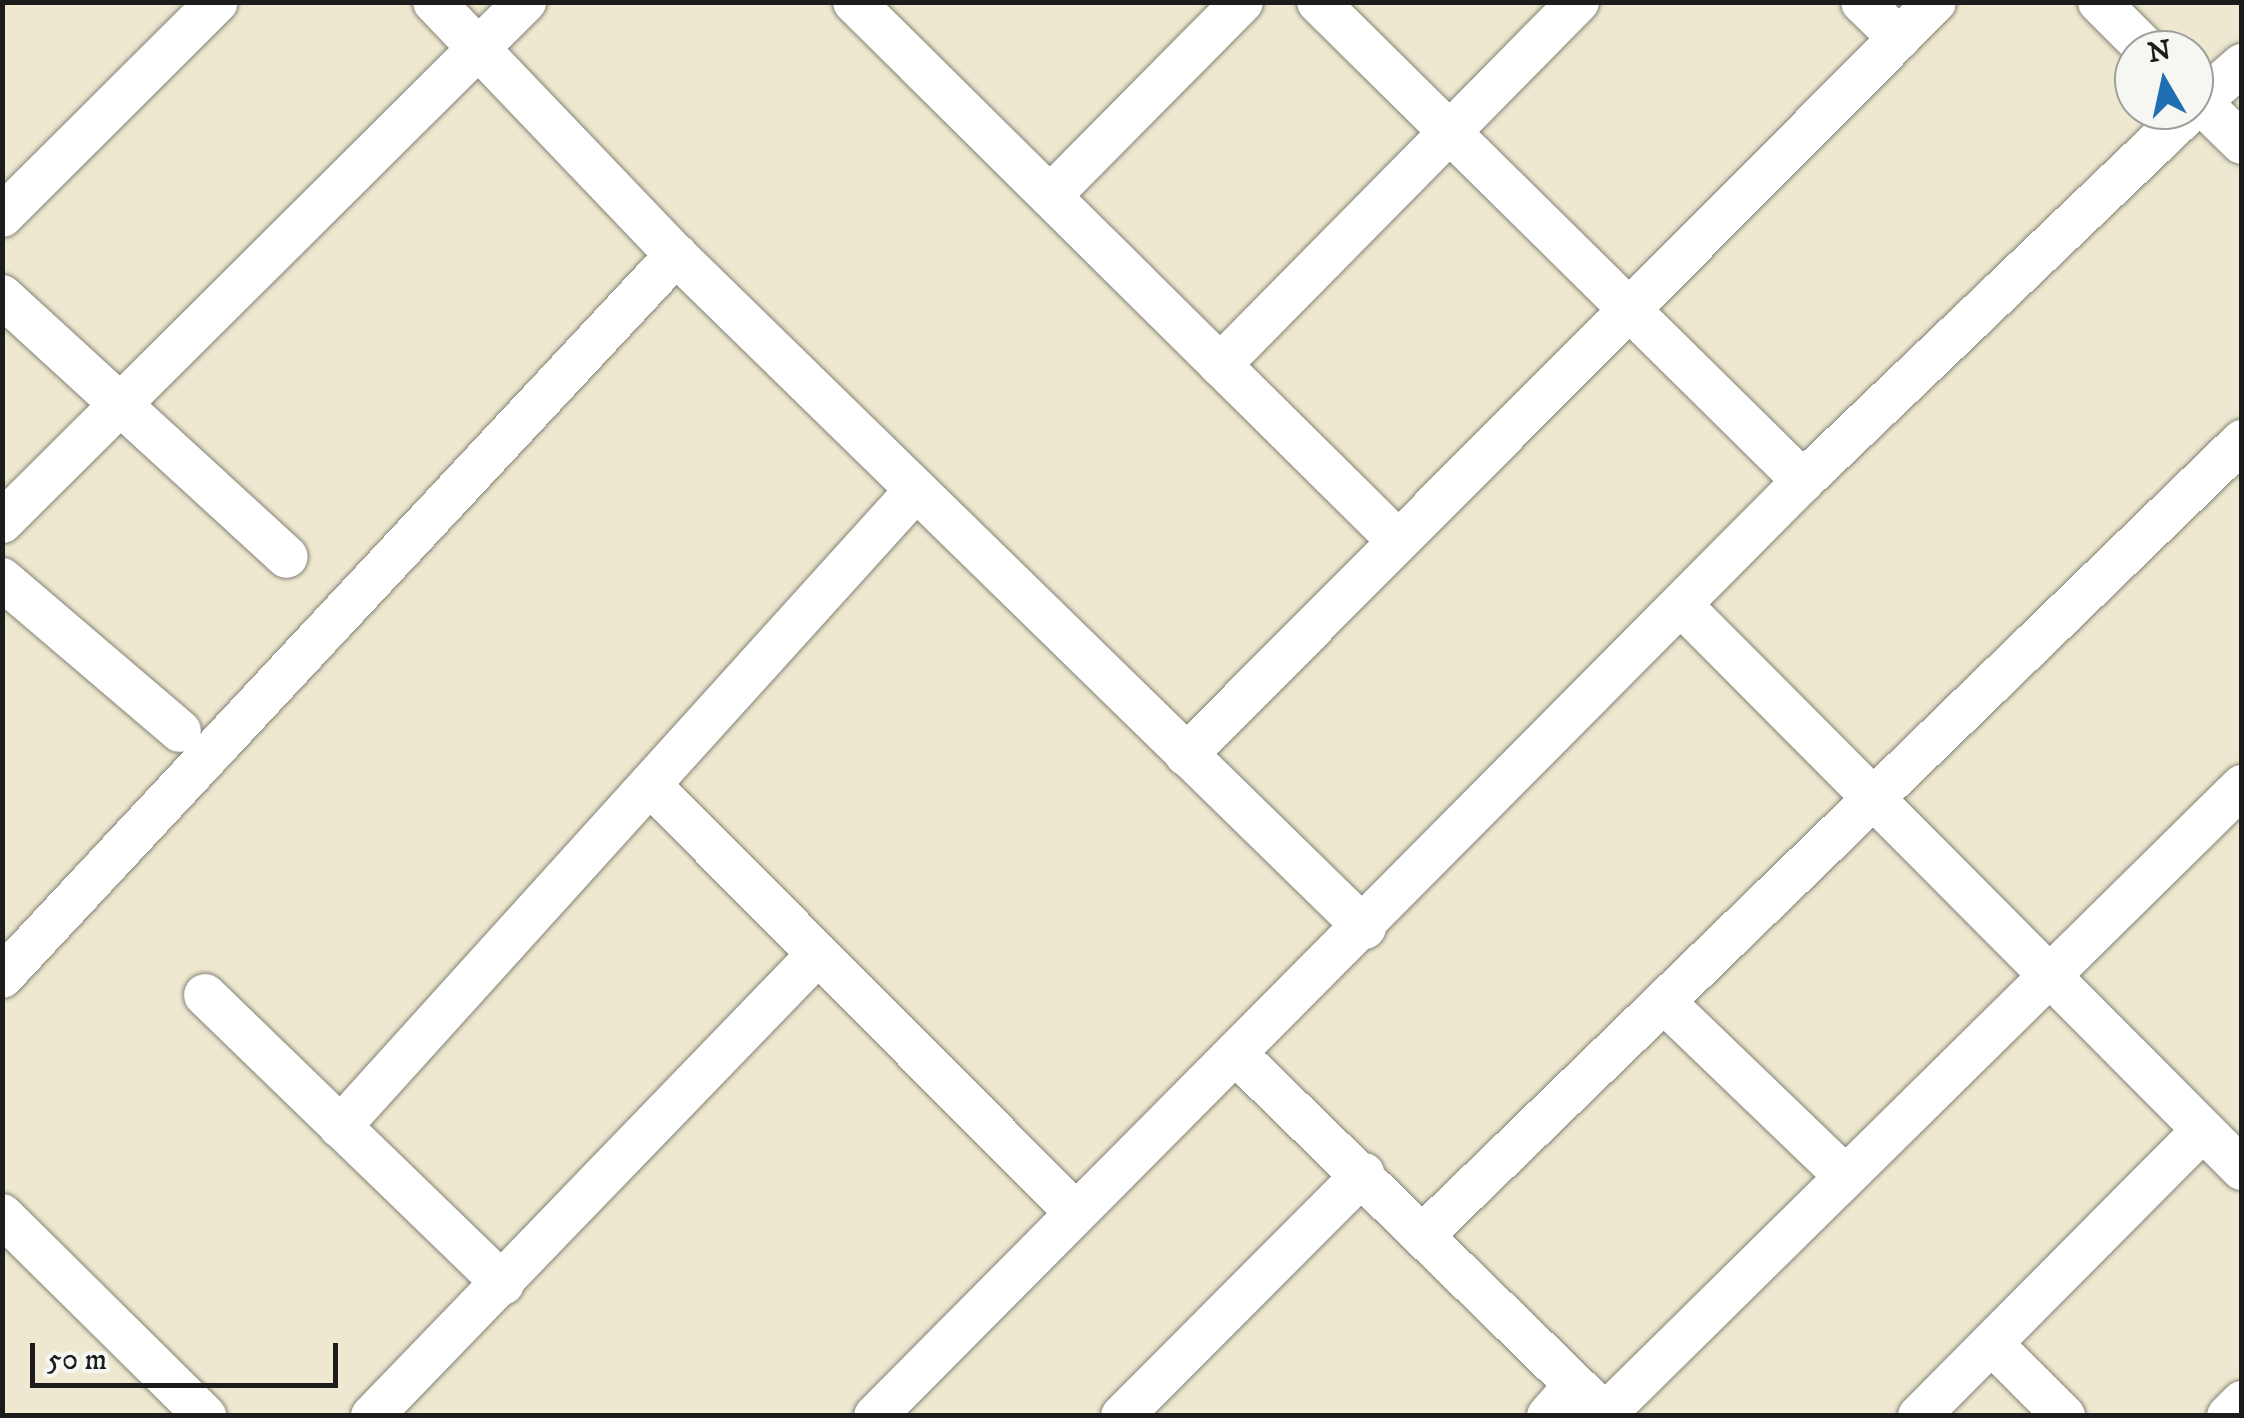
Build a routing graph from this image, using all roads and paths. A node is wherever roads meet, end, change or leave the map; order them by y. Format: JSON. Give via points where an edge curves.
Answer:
{"nodes":[{"id":1,"x":217,"y":2,"type":"edge"},
{"id":2,"x":434,"y":2,"type":"edge"},
{"id":3,"x":525,"y":2,"type":"edge"},
{"id":4,"x":1242,"y":2,"type":"edge"},
{"id":5,"x":1318,"y":2,"type":"edge"},
{"id":6,"x":1578,"y":2,"type":"edge"},
{"id":7,"x":1862,"y":2,"type":"edge"},
{"id":8,"x":1934,"y":2,"type":"edge"},
{"id":9,"x":2099,"y":2,"type":"edge"},
{"id":10,"x":874,"y":9,"type":"edge"},
{"id":11,"x":2127,"y":30,"type":"edge"},
{"id":12,"x":1899,"y":38,"type":"junction"},
{"id":13,"x":476,"y":45,"type":"junction"},
{"id":14,"x":2242,"y":64,"type":"edge"},
{"id":15,"x":2214,"y":88,"type":"edge"},
{"id":16,"x":2214,"y":120,"type":"edge"},
{"id":17,"x":2168,"y":130,"type":"edge"},
{"id":18,"x":1445,"y":133,"type":"junction"},
{"id":19,"x":2242,"y":143,"type":"edge"},
{"id":20,"x":1050,"y":196,"type":"junction"},
{"id":21,"x":2,"y":216,"type":"edge"},
{"id":22,"x":676,"y":256,"type":"junction"},
{"id":23,"x":2,"y":296,"type":"edge"},
{"id":24,"x":1628,"y":315,"type":"junction"},
{"id":25,"x":1220,"y":365,"type":"junction"},
{"id":26,"x":121,"y":402,"type":"junction"},
{"id":27,"x":2242,"y":440,"type":"edge"},
{"id":28,"x":1803,"y":482,"type":"junction"},
{"id":29,"x":916,"y":490,"type":"junction"},
{"id":30,"x":2,"y":522,"type":"edge"},
{"id":31,"x":1397,"y":540,"type":"junction"},
{"id":32,"x":287,"y":557,"type":"dead end"},
{"id":33,"x":2,"y":579,"type":"edge"},
{"id":34,"x":1685,"y":609,"type":"junction"},
{"id":35,"x":180,"y":731,"type":"dead end"},
{"id":36,"x":1186,"y":754,"type":"junction"},
{"id":37,"x":2242,"y":786,"type":"edge"},
{"id":38,"x":653,"y":788,"type":"junction"},
{"id":39,"x":1869,"y":794,"type":"junction"},
{"id":40,"x":1365,"y":928,"type":"junction"},
{"id":41,"x":818,"y":954,"type":"junction"},
{"id":42,"x":2050,"y":973,"type":"junction"},
{"id":43,"x":2,"y":977,"type":"edge"},
{"id":44,"x":206,"y":995,"type":"dead end"},
{"id":45,"x":1664,"y":1002,"type":"junction"},
{"id":46,"x":1239,"y":1057,"type":"junction"},
{"id":47,"x":340,"y":1127,"type":"junction"},
{"id":48,"x":2202,"y":1131,"type":"junction"},
{"id":49,"x":2242,"y":1170,"type":"edge"},
{"id":50,"x":1363,"y":1174,"type":"junction"},
{"id":51,"x":1842,"y":1174,"type":"junction"},
{"id":52,"x":1074,"y":1211,"type":"junction"},
{"id":53,"x":2,"y":1215,"type":"edge"},
{"id":54,"x":1423,"y":1235,"type":"junction"},
{"id":55,"x":502,"y":1284,"type":"junction"},
{"id":56,"x":1992,"y":1344,"type":"junction"},
{"id":57,"x":2242,"y":1402,"type":"edge"},
{"id":58,"x":1583,"y":1408,"type":"edge"},
{"id":59,"x":204,"y":1416,"type":"edge"},
{"id":60,"x":372,"y":1416,"type":"edge"},
{"id":61,"x":875,"y":1416,"type":"edge"},
{"id":62,"x":1122,"y":1416,"type":"edge"},
{"id":63,"x":1919,"y":1416,"type":"edge"},
{"id":64,"x":2064,"y":1416,"type":"edge"},
{"id":65,"x":2228,"y":1416,"type":"edge"}],
"edges":[{"from":1,"to":21,"type":"street"},
{"from":2,"to":13,"type":"street"},
{"from":3,"to":13,"type":"street"},
{"from":4,"to":20,"type":"street"},
{"from":5,"to":18,"type":"street"},
{"from":6,"to":18,"type":"street"},
{"from":7,"to":12,"type":"street"},
{"from":8,"to":12,"type":"street"},
{"from":9,"to":11,"type":"street"},
{"from":10,"to":20,"type":"street"},
{"from":12,"to":24,"type":"street"},
{"from":13,"to":22,"type":"street"},
{"from":13,"to":26,"type":"street"},
{"from":14,"to":15,"type":"street"},
{"from":16,"to":19,"type":"street"},
{"from":17,"to":28,"type":"street"},
{"from":18,"to":24,"type":"street"},
{"from":18,"to":25,"type":"street"},
{"from":20,"to":25,"type":"street"},
{"from":22,"to":29,"type":"street"},
{"from":22,"to":43,"type":"street"},
{"from":23,"to":26,"type":"street"},
{"from":24,"to":28,"type":"street"},
{"from":24,"to":31,"type":"street"},
{"from":25,"to":31,"type":"street"},
{"from":26,"to":30,"type":"street"},
{"from":26,"to":32,"type":"street"},
{"from":27,"to":39,"type":"street"},
{"from":28,"to":34,"type":"street"},
{"from":29,"to":36,"type":"street"},
{"from":29,"to":38,"type":"street"},
{"from":31,"to":36,"type":"street"},
{"from":33,"to":35,"type":"street"},
{"from":34,"to":39,"type":"street"},
{"from":34,"to":40,"type":"street"},
{"from":36,"to":40,"type":"street"},
{"from":37,"to":42,"type":"street"},
{"from":38,"to":41,"type":"street"},
{"from":38,"to":47,"type":"street"},
{"from":39,"to":42,"type":"street"},
{"from":39,"to":45,"type":"street"},
{"from":40,"to":46,"type":"street"},
{"from":41,"to":52,"type":"street"},
{"from":41,"to":55,"type":"street"},
{"from":42,"to":48,"type":"street"},
{"from":42,"to":51,"type":"street"},
{"from":44,"to":47,"type":"street"},
{"from":45,"to":51,"type":"street"},
{"from":45,"to":54,"type":"street"},
{"from":46,"to":50,"type":"street"},
{"from":46,"to":52,"type":"street"},
{"from":47,"to":55,"type":"street"},
{"from":48,"to":49,"type":"street"},
{"from":48,"to":56,"type":"street"},
{"from":50,"to":54,"type":"street"},
{"from":50,"to":62,"type":"street"},
{"from":51,"to":58,"type":"street"},
{"from":52,"to":61,"type":"street"},
{"from":53,"to":59,"type":"street"},
{"from":54,"to":58,"type":"street"},
{"from":55,"to":60,"type":"street"},
{"from":56,"to":63,"type":"street"},
{"from":56,"to":64,"type":"street"},
{"from":57,"to":65,"type":"street"}]}
